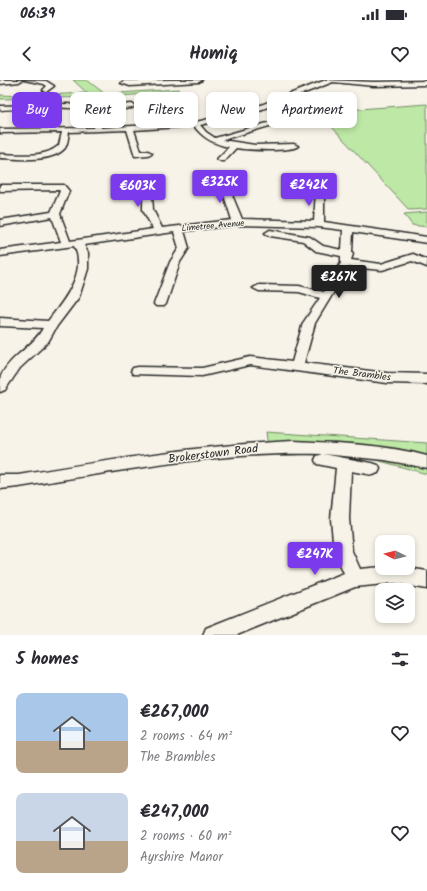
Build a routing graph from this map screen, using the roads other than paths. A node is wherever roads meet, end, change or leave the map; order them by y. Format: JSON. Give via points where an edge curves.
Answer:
{"nodes":[{"id":1,"x":19,"y":80,"type":"edge"},
{"id":2,"x":27,"y":80,"type":"edge"},
{"id":3,"x":199,"y":80,"type":"edge"},
{"id":4,"x":330,"y":80,"type":"edge"},
{"id":5,"x":1,"y":83,"type":"edge"},
{"id":6,"x":427,"y":83,"type":"edge"},
{"id":7,"x":127,"y":84,"type":"dead end"},
{"id":8,"x":46,"y":90,"type":"dead end"},
{"id":9,"x":70,"y":107,"type":"edge"},
{"id":10,"x":0,"y":108,"type":"edge"},
{"id":11,"x":198,"y":124,"type":"edge"},
{"id":12,"x":267,"y":125,"type":"edge"},
{"id":13,"x":143,"y":128,"type":"edge"},
{"id":14,"x":198,"y":128,"type":"edge"},
{"id":15,"x":130,"y":129,"type":"junction"},
{"id":16,"x":97,"y":130,"type":"joint"},
{"id":17,"x":0,"y":131,"type":"edge"},
{"id":18,"x":66,"y":131,"type":"junction"},
{"id":19,"x":214,"y":140,"type":"junction"},
{"id":20,"x":234,"y":146,"type":"junction"},
{"id":21,"x":294,"y":146,"type":"dead end"},
{"id":22,"x":148,"y":153,"type":"dead end"},
{"id":23,"x":0,"y":156,"type":"edge"},
{"id":24,"x":221,"y":159,"type":"dead end"},
{"id":25,"x":226,"y":177,"type":"dead end"},
{"id":26,"x":147,"y":179,"type":"dead end"},
{"id":27,"x":316,"y":185,"type":"dead end"},
{"id":28,"x":0,"y":188,"type":"edge"},
{"id":29,"x":56,"y":214,"type":"junction"},
{"id":30,"x":238,"y":222,"type":"junction"},
{"id":31,"x":0,"y":223,"type":"edge"},
{"id":32,"x":319,"y":224,"type":"junction"},
{"id":33,"x":178,"y":228,"type":"junction"},
{"id":34,"x":348,"y":228,"type":"junction"},
{"id":35,"x":159,"y":231,"type":"junction"},
{"id":36,"x":270,"y":233,"type":"dead end"},
{"id":37,"x":427,"y":240,"type":"edge"},
{"id":38,"x":71,"y":243,"type":"junction"},
{"id":39,"x":0,"y":253,"type":"edge"},
{"id":40,"x":347,"y":258,"type":"junction"},
{"id":41,"x":427,"y":264,"type":"edge"},
{"id":42,"x":259,"y":288,"type":"dead end"},
{"id":43,"x":327,"y":296,"type":"junction"},
{"id":44,"x":160,"y":304,"type":"dead end"},
{"id":45,"x":0,"y":322,"type":"edge"},
{"id":46,"x":51,"y":326,"type":"junction"},
{"id":47,"x":297,"y":366,"type":"junction"},
{"id":48,"x":138,"y":371,"type":"dead end"},
{"id":49,"x":427,"y":379,"type":"edge"},
{"id":50,"x":0,"y":387,"type":"edge"},
{"id":51,"x":323,"y":460,"type":"dead end"},
{"id":52,"x":427,"y":462,"type":"edge"},
{"id":53,"x":344,"y":464,"type":"junction"},
{"id":54,"x":372,"y":469,"type":"dead end"},
{"id":55,"x":0,"y":482,"type":"edge"},
{"id":56,"x":355,"y":578,"type":"junction"},
{"id":57,"x":427,"y":580,"type":"edge"},
{"id":58,"x":213,"y":635,"type":"edge"}],
"edges":[{"from":1,"to":5,"type":"street"},
{"from":2,"to":8,"type":"street","via":[[51,86]]},
{"from":3,"to":7,"type":"street"},
{"from":4,"to":6,"type":"street","via":[[374,84]]},
{"from":4,"to":11,"type":"street","via":[[250,112]]},
{"from":9,"to":10,"type":"street"},
{"from":12,"to":19,"type":"street"},
{"from":13,"to":15,"type":"street"},
{"from":14,"to":19,"type":"street"},
{"from":15,"to":16,"type":"street"},
{"from":15,"to":22,"type":"street","via":[[138,154]]},
{"from":16,"to":18,"type":"street"},
{"from":17,"to":18,"type":"street"},
{"from":18,"to":23,"type":"street","via":[[62,147],[55,152],[34,156]]},
{"from":19,"to":20,"type":"street"},
{"from":20,"to":21,"type":"street"},
{"from":20,"to":24,"type":"street"},
{"from":25,"to":30,"type":"street","via":[[228,195]]},
{"from":26,"to":35,"type":"street","via":[[148,210]]},
{"from":27,"to":32,"type":"street","via":[[320,191]]},
{"from":28,"to":29,"type":"street","via":[[61,188],[65,191]]},
{"from":29,"to":31,"type":"street"},
{"from":29,"to":38,"type":"street"},
{"from":30,"to":32,"type":"street","name":"Limetree Avenue"},
{"from":30,"to":33,"type":"street","name":"Limetree Avenue"},
{"from":32,"to":34,"type":"street","name":"Limetree Avenue"},
{"from":33,"to":35,"type":"street","name":"Limetree Avenue"},
{"from":33,"to":44,"type":"street","via":[[184,248],[175,262]]},
{"from":34,"to":37,"type":"street","name":"Limetree Avenue"},
{"from":34,"to":40,"type":"street"},
{"from":35,"to":38,"type":"street","name":"Limetree Avenue"},
{"from":36,"to":40,"type":"street","via":[[306,239],[320,249]]},
{"from":38,"to":39,"type":"street","name":"Limetree Avenue"},
{"from":38,"to":46,"type":"street","via":[[83,253],[83,269],[73,297]]},
{"from":40,"to":41,"type":"street","via":[[382,267],[413,257]]},
{"from":40,"to":43,"type":"street"},
{"from":42,"to":43,"type":"street","via":[[300,290]]},
{"from":43,"to":47,"type":"street","via":[[309,323]]},
{"from":45,"to":46,"type":"street"},
{"from":46,"to":50,"type":"street","via":[[44,339],[15,365]]},
{"from":47,"to":48,"type":"street","name":"The Brambles","via":[[250,361],[202,372]]},
{"from":47,"to":49,"type":"street","name":"The Brambles","via":[[387,378]]},
{"from":51,"to":53,"type":"street"},
{"from":52,"to":55,"type":"street","name":"Brokerstown Road","via":[[353,449],[308,446],[232,449]]},
{"from":53,"to":54,"type":"street"},
{"from":53,"to":56,"type":"street","via":[[340,519],[342,551]]},
{"from":56,"to":57,"type":"street","via":[[394,574]]},
{"from":56,"to":58,"type":"street"}]}
